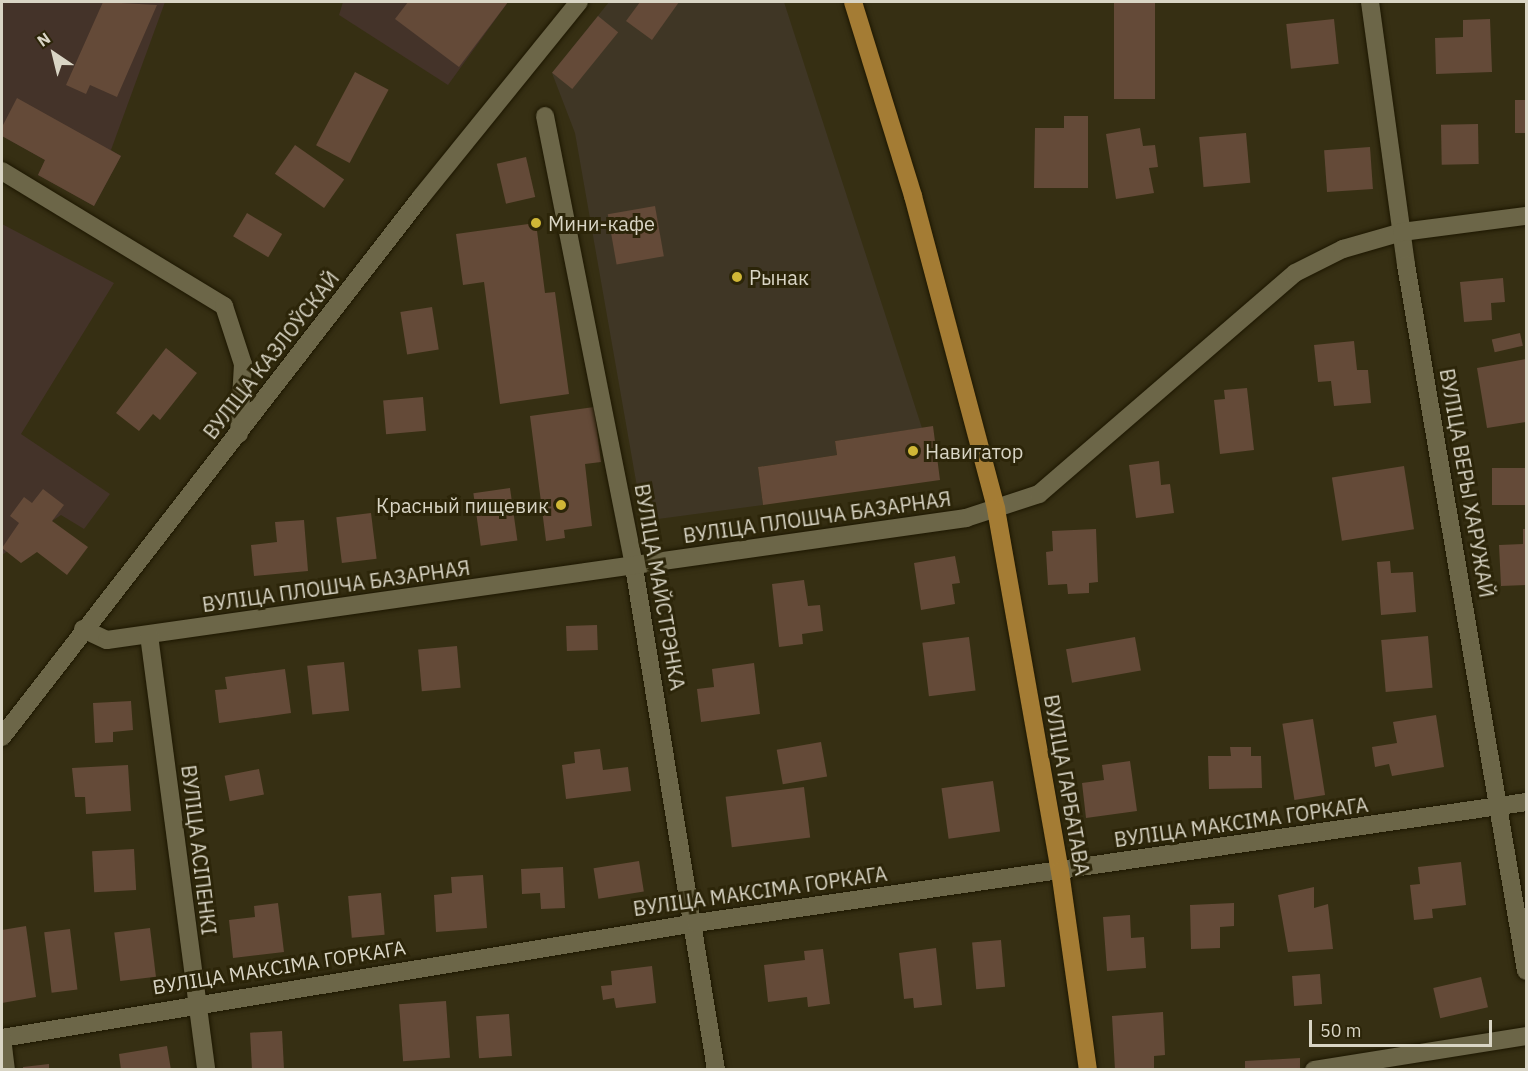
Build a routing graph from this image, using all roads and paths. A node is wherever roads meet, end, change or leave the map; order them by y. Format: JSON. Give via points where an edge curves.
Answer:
{"nodes":[{"id":1,"x":579,"y":2,"type":"edge"},
{"id":2,"x":853,"y":2,"type":"edge"},
{"id":3,"x":1370,"y":2,"type":"edge"},
{"id":4,"x":545,"y":116,"type":"dead end"},
{"id":5,"x":2,"y":171,"type":"edge"},
{"id":6,"x":1527,"y":216,"type":"edge"},
{"id":7,"x":1402,"y":232,"type":"junction"},
{"id":8,"x":239,"y":434,"type":"junction"},
{"id":9,"x":996,"y":509,"type":"junction"},
{"id":10,"x":634,"y":567,"type":"junction"},
{"id":11,"x":84,"y":629,"type":"junction"},
{"id":12,"x":149,"y":635,"type":"junction"},
{"id":13,"x":2,"y":737,"type":"edge"},
{"id":14,"x":1527,"y":802,"type":"edge"},
{"id":15,"x":1501,"y":806,"type":"junction"},
{"id":16,"x":1060,"y":871,"type":"junction"},
{"id":17,"x":696,"y":923,"type":"junction"},
{"id":18,"x":1527,"y":970,"type":"edge"},
{"id":19,"x":196,"y":1002,"type":"junction"},
{"id":20,"x":1527,"y":1036,"type":"edge"},
{"id":21,"x":2,"y":1038,"type":"edge"},
{"id":22,"x":6,"y":1070,"type":"edge"},
{"id":23,"x":206,"y":1070,"type":"edge"},
{"id":24,"x":716,"y":1070,"type":"edge"},
{"id":25,"x":1088,"y":1070,"type":"edge"},
{"id":26,"x":1314,"y":1070,"type":"edge"}],
"edges":[{"from":1,"to":8,"type":"street","name":"ВУЛІЦА КАЗЛОЎСКАЙ","via":[[421,197]]},
{"from":2,"to":9,"type":"main road","name":"ВУЛІЦА ГАРБАТАВА","via":[[913,196]]},
{"from":3,"to":7,"type":"street","name":"ВУЛІЦА ВЕРЫ ХАРУЖАЙ"},
{"from":4,"to":10,"type":"street","name":"ВУЛІЦА МАЙСТРЭНКА"},
{"from":5,"to":8,"type":"street","via":[[224,306],[243,364]]},
{"from":6,"to":7,"type":"street","name":"ВУЛІЦА ПЛОШЧА БАЗАРНАЯ"},
{"from":7,"to":9,"type":"street","name":"ВУЛІЦА ПЛОШЧА БАЗАРНАЯ","via":[[1344,249],[1295,273],[1040,494]]},
{"from":7,"to":15,"type":"street","name":"ВУЛІЦА ВЕРЫ ХАРУЖАЙ"},
{"from":8,"to":11,"type":"street","name":"ВУЛІЦА КАЗЛОЎСКАЙ"},
{"from":9,"to":10,"type":"street","name":"ВУЛІЦА ПЛОШЧА БАЗАРНАЯ","via":[[966,518]]},
{"from":9,"to":16,"type":"main road","name":"ВУЛІЦА ГАРБАТАВА"},
{"from":10,"to":12,"type":"street","name":"ВУЛІЦА ПЛОШЧА БАЗАРНАЯ"},
{"from":10,"to":17,"type":"street","name":"ВУЛІЦА МАЙСТРЭНКА"},
{"from":11,"to":12,"type":"street","name":"ВУЛІЦА ПЛОШЧА БАЗАРНАЯ","via":[[107,640]]},
{"from":11,"to":13,"type":"street","name":"ВУЛІЦА КАЗЛОЎСКАЙ"},
{"from":12,"to":19,"type":"street","name":"ВУЛІЦА АСІПЕНКІ"},
{"from":14,"to":15,"type":"street","name":"ВУЛІЦА МАКСІМА ГОРКАГА"},
{"from":15,"to":16,"type":"street","name":"ВУЛІЦА МАКСІМА ГОРКАГА"},
{"from":15,"to":18,"type":"street","name":"ВУЛІЦА ВЕРЫ ХАРУЖАЙ"},
{"from":16,"to":17,"type":"street","name":"ВУЛІЦА МАКСІМА ГОРКАГА"},
{"from":16,"to":25,"type":"main road","name":"ВУЛІЦА ГАРБАТАВА"},
{"from":17,"to":19,"type":"street","name":"ВУЛІЦА МАКСІМА ГОРКАГА"},
{"from":17,"to":24,"type":"street","name":"ВУЛІЦА МАЙСТРЭНКА"},
{"from":19,"to":21,"type":"street","name":"ВУЛІЦА МАКСІМА ГОРКАГА"},
{"from":19,"to":23,"type":"street","name":"ВУЛІЦА АСІПЕНКІ"},
{"from":20,"to":26,"type":"street"},
{"from":21,"to":22,"type":"street"}]}
